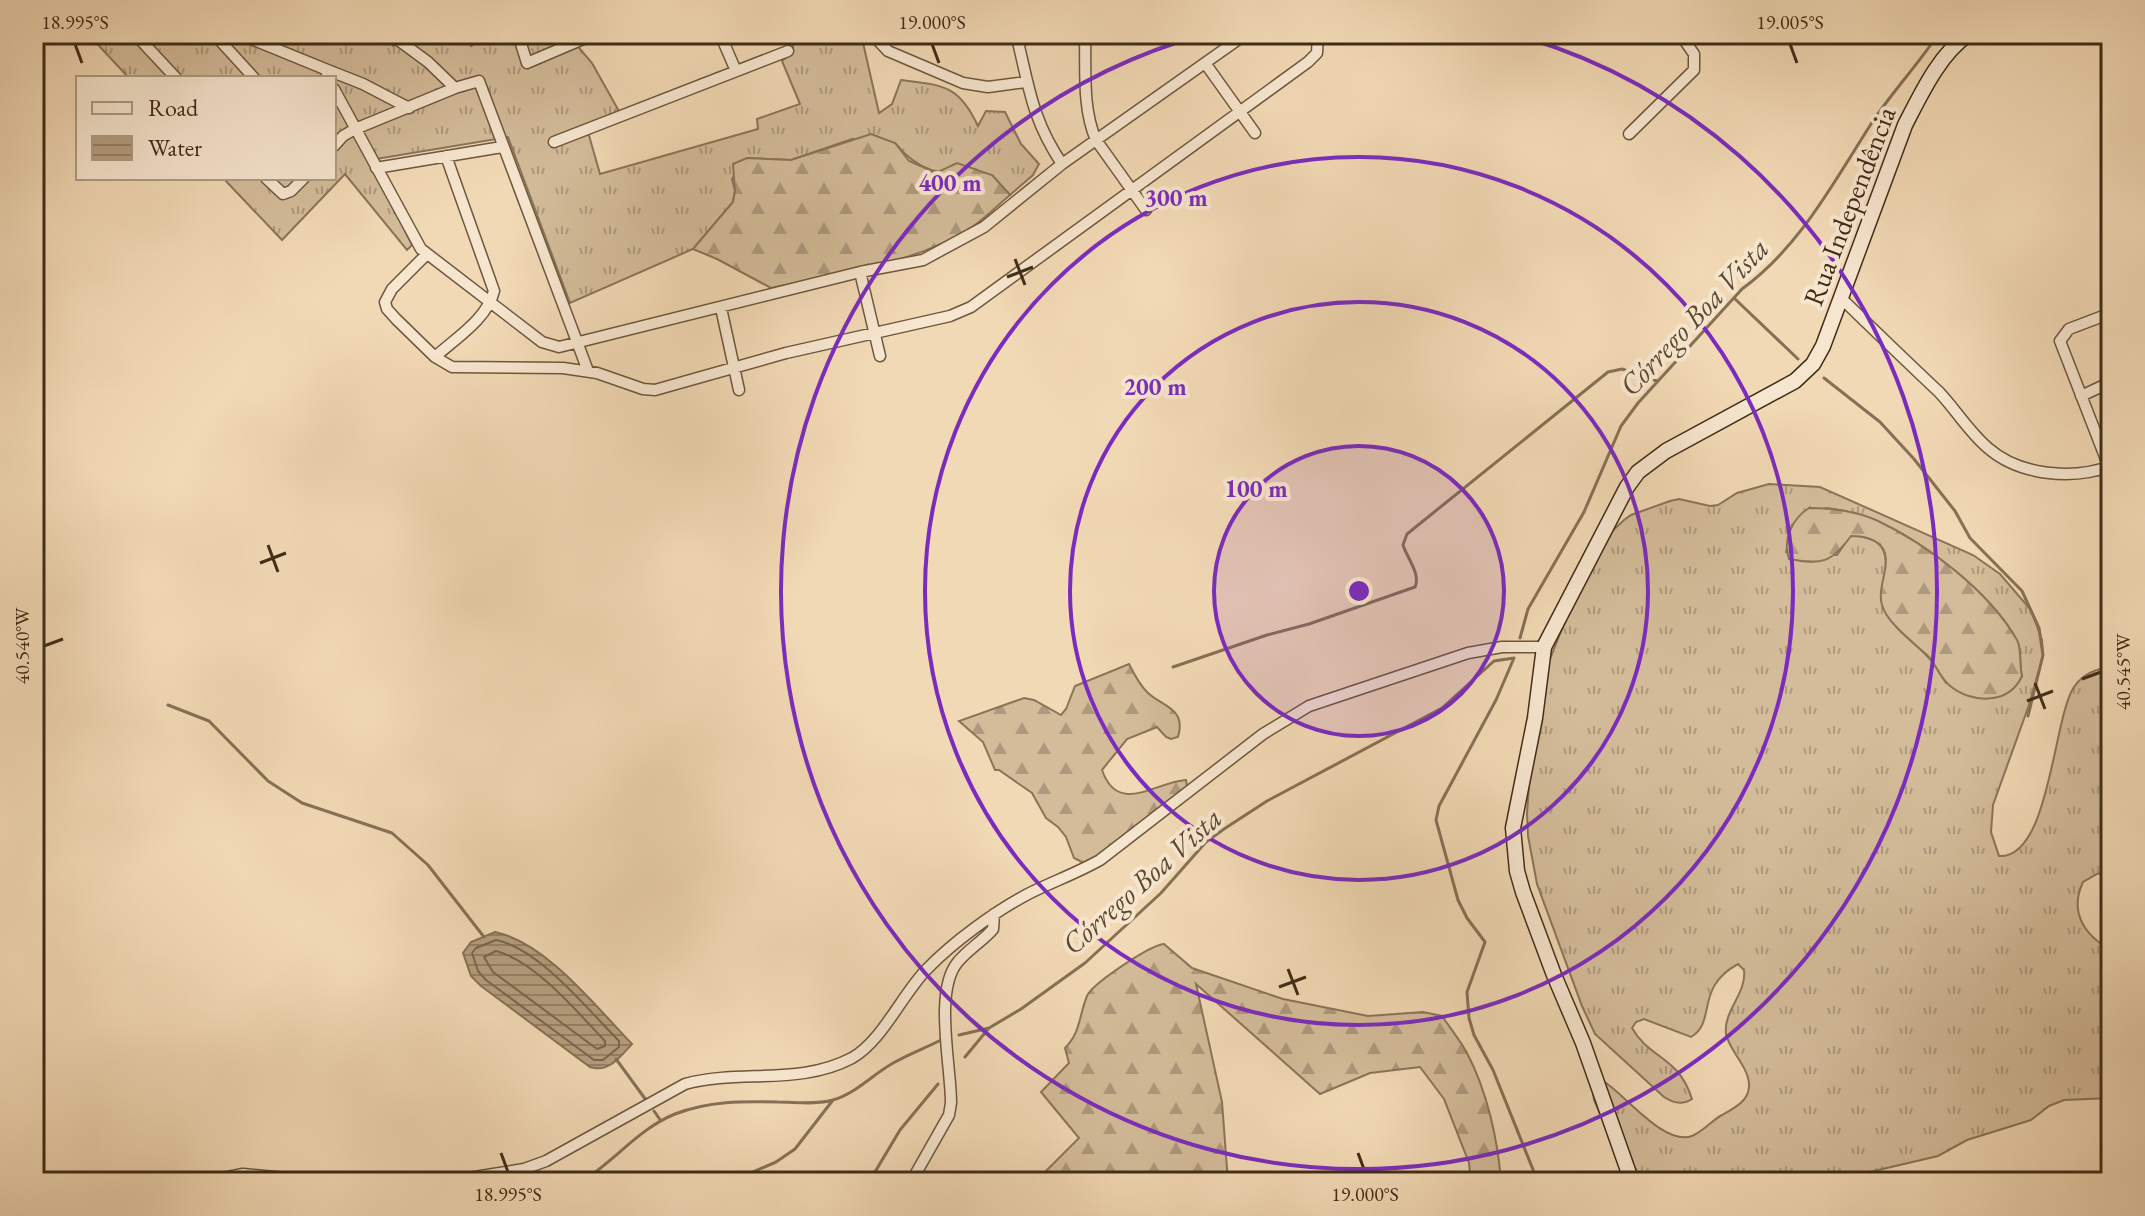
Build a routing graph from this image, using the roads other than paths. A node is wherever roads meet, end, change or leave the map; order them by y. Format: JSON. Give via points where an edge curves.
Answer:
{"nodes":[{"id":1,"x":135,"y":34,"type":"edge"},
{"id":2,"x":214,"y":34,"type":"edge"},
{"id":3,"x":239,"y":34,"type":"edge"},
{"id":4,"x":390,"y":34,"type":"edge"},
{"id":5,"x":518,"y":34,"type":"edge"},
{"id":6,"x":595,"y":34,"type":"edge"},
{"id":7,"x":720,"y":34,"type":"edge"},
{"id":8,"x":872,"y":34,"type":"edge"},
{"id":9,"x":1060,"y":34,"type":"edge"},
{"id":10,"x":1085,"y":34,"type":"edge"},
{"id":11,"x":1246,"y":34,"type":"edge"},
{"id":12,"x":1318,"y":34,"type":"edge"},
{"id":13,"x":1680,"y":34,"type":"edge"},
{"id":14,"x":1941,"y":34,"type":"edge"},
{"id":15,"x":1017,"y":37,"type":"edge"},
{"id":16,"x":1963,"y":38,"type":"edge"},
{"id":17,"x":788,"y":51,"type":"dead end"},
{"id":18,"x":1205,"y":63,"type":"junction"},
{"id":19,"x":736,"y":71,"type":"junction"},
{"id":20,"x":327,"y":73,"type":"edge"},
{"id":21,"x":174,"y":76,"type":"edge"},
{"id":22,"x":252,"y":76,"type":"edge"},
{"id":23,"x":1026,"y":82,"type":"junction"},
{"id":24,"x":455,"y":88,"type":"junction"},
{"id":25,"x":336,"y":93,"type":"edge"},
{"id":26,"x":409,"y":108,"type":"junction"},
{"id":27,"x":1240,"y":111,"type":"junction"},
{"id":28,"x":355,"y":129,"type":"junction"},
{"id":29,"x":1255,"y":133,"type":"dead end"},
{"id":30,"x":1629,"y":134,"type":"dead end"},
{"id":31,"x":1096,"y":140,"type":"junction"},
{"id":32,"x":554,"y":142,"type":"dead end"},
{"id":33,"x":336,"y":144,"type":"edge"},
{"id":34,"x":502,"y":147,"type":"junction"},
{"id":35,"x":446,"y":156,"type":"junction"},
{"id":36,"x":1062,"y":164,"type":"junction"},
{"id":37,"x":376,"y":168,"type":"junction"},
{"id":38,"x":268,"y":180,"type":"edge"},
{"id":39,"x":302,"y":180,"type":"edge"},
{"id":40,"x":1132,"y":190,"type":"junction"},
{"id":41,"x":1146,"y":210,"type":"dead end"},
{"id":42,"x":427,"y":254,"type":"junction"},
{"id":43,"x":860,"y":272,"type":"junction"},
{"id":44,"x":1841,"y":298,"type":"junction"},
{"id":45,"x":491,"y":303,"type":"junction"},
{"id":46,"x":721,"y":308,"type":"junction"},
{"id":47,"x":2111,"y":313,"type":"edge"},
{"id":48,"x":874,"y":333,"type":"junction"},
{"id":49,"x":577,"y":344,"type":"junction"},
{"id":50,"x":559,"y":347,"type":"junction"},
{"id":51,"x":880,"y":356,"type":"dead end"},
{"id":52,"x":435,"y":357,"type":"junction"},
{"id":53,"x":733,"y":367,"type":"junction"},
{"id":54,"x":563,"y":368,"type":"junction"},
{"id":55,"x":588,"y":371,"type":"junction"},
{"id":56,"x":2111,"y":382,"type":"edge"},
{"id":57,"x":739,"y":390,"type":"dead end"},
{"id":58,"x":2081,"y":396,"type":"junction"},
{"id":59,"x":2110,"y":466,"type":"edge"},
{"id":60,"x":1544,"y":647,"type":"junction"},
{"id":61,"x":994,"y":914,"type":"junction"},
{"id":62,"x":202,"y":1182,"type":"edge"},
{"id":63,"x":331,"y":1182,"type":"edge"},
{"id":64,"x":443,"y":1182,"type":"edge"},
{"id":65,"x":911,"y":1182,"type":"edge"},
{"id":66,"x":1632,"y":1182,"type":"edge"}],
"edges":[{"from":1,"to":21,"type":"street"},
{"from":2,"to":22,"type":"street"},
{"from":3,"to":20,"type":"street"},
{"from":4,"to":24,"type":"street"},
{"from":5,"to":6,"type":"street","via":[[527,63]]},
{"from":7,"to":19,"type":"street"},
{"from":8,"to":23,"type":"street","via":[[888,51],[963,83],[988,87]]},
{"from":9,"to":15,"type":"street"},
{"from":10,"to":31,"type":"street","via":[[1088,114]]},
{"from":11,"to":18,"type":"street"},
{"from":12,"to":27,"type":"street","via":[[1314,57]]},
{"from":13,"to":30,"type":"street","via":[[1694,54],[1694,70]]},
{"from":14,"to":16,"type":"street"},
{"from":15,"to":23,"type":"street"},
{"from":16,"to":44,"type":"street","name":"Rua Independência","via":[[1905,125]]},
{"from":17,"to":19,"type":"street"},
{"from":18,"to":27,"type":"street"},
{"from":18,"to":31,"type":"street"},
{"from":19,"to":32,"type":"street"},
{"from":20,"to":26,"type":"street","via":[[363,84]]},
{"from":23,"to":36,"type":"street","via":[[1040,127]]},
{"from":24,"to":26,"type":"street"},
{"from":24,"to":34,"type":"street","via":[[479,81]]},
{"from":25,"to":28,"type":"street"},
{"from":26,"to":28,"type":"street"},
{"from":27,"to":29,"type":"street"},
{"from":27,"to":40,"type":"street"},
{"from":28,"to":33,"type":"street"},
{"from":28,"to":37,"type":"street"},
{"from":31,"to":36,"type":"street"},
{"from":31,"to":40,"type":"street"},
{"from":34,"to":35,"type":"street"},
{"from":34,"to":49,"type":"street"},
{"from":35,"to":37,"type":"street"},
{"from":35,"to":45,"type":"street","via":[[493,284]]},
{"from":36,"to":43,"type":"street","via":[[957,243],[923,260]]},
{"from":37,"to":42,"type":"street"},
{"from":38,"to":39,"type":"street","via":[[283,194]]},
{"from":40,"to":41,"type":"street"},
{"from":40,"to":48,"type":"street","via":[[971,307]]},
{"from":42,"to":45,"type":"street"},
{"from":42,"to":52,"type":"street","via":[[385,302]]},
{"from":43,"to":46,"type":"street"},
{"from":43,"to":48,"type":"street"},
{"from":44,"to":59,"type":"street","via":[[1998,456],[2025,467],[2078,475]]},
{"from":44,"to":60,"type":"street","name":"Rua Independência","via":[[1823,346],[1795,381],[1638,472]]},
{"from":45,"to":50,"type":"street","via":[[542,342]]},
{"from":45,"to":52,"type":"street"},
{"from":46,"to":49,"type":"street"},
{"from":46,"to":53,"type":"street"},
{"from":47,"to":58,"type":"street","via":[[2069,329],[2060,341]]},
{"from":48,"to":51,"type":"street"},
{"from":48,"to":53,"type":"street"},
{"from":49,"to":50,"type":"street"},
{"from":49,"to":55,"type":"street"},
{"from":50,"to":54,"type":"street"},
{"from":52,"to":54,"type":"street","via":[[467,369]]},
{"from":53,"to":55,"type":"street","via":[[655,390]]},
{"from":53,"to":57,"type":"street"},
{"from":54,"to":55,"type":"street"},
{"from":56,"to":58,"type":"street"},
{"from":58,"to":59,"type":"street"},
{"from":60,"to":61,"type":"street","via":[[1468,653],[1309,706],[1263,734],[1100,860]]},
{"from":60,"to":66,"type":"street","via":[[1513,828],[1517,871]]},
{"from":61,"to":64,"type":"street","via":[[927,969],[855,1056],[795,1075],[707,1078],[685,1084],[546,1161]]},
{"from":61,"to":65,"type":"street","via":[[993,929],[950,975],[945,1011],[949,1115]]},
{"from":62,"to":63,"type":"street","via":[[243,1174]]}]}
